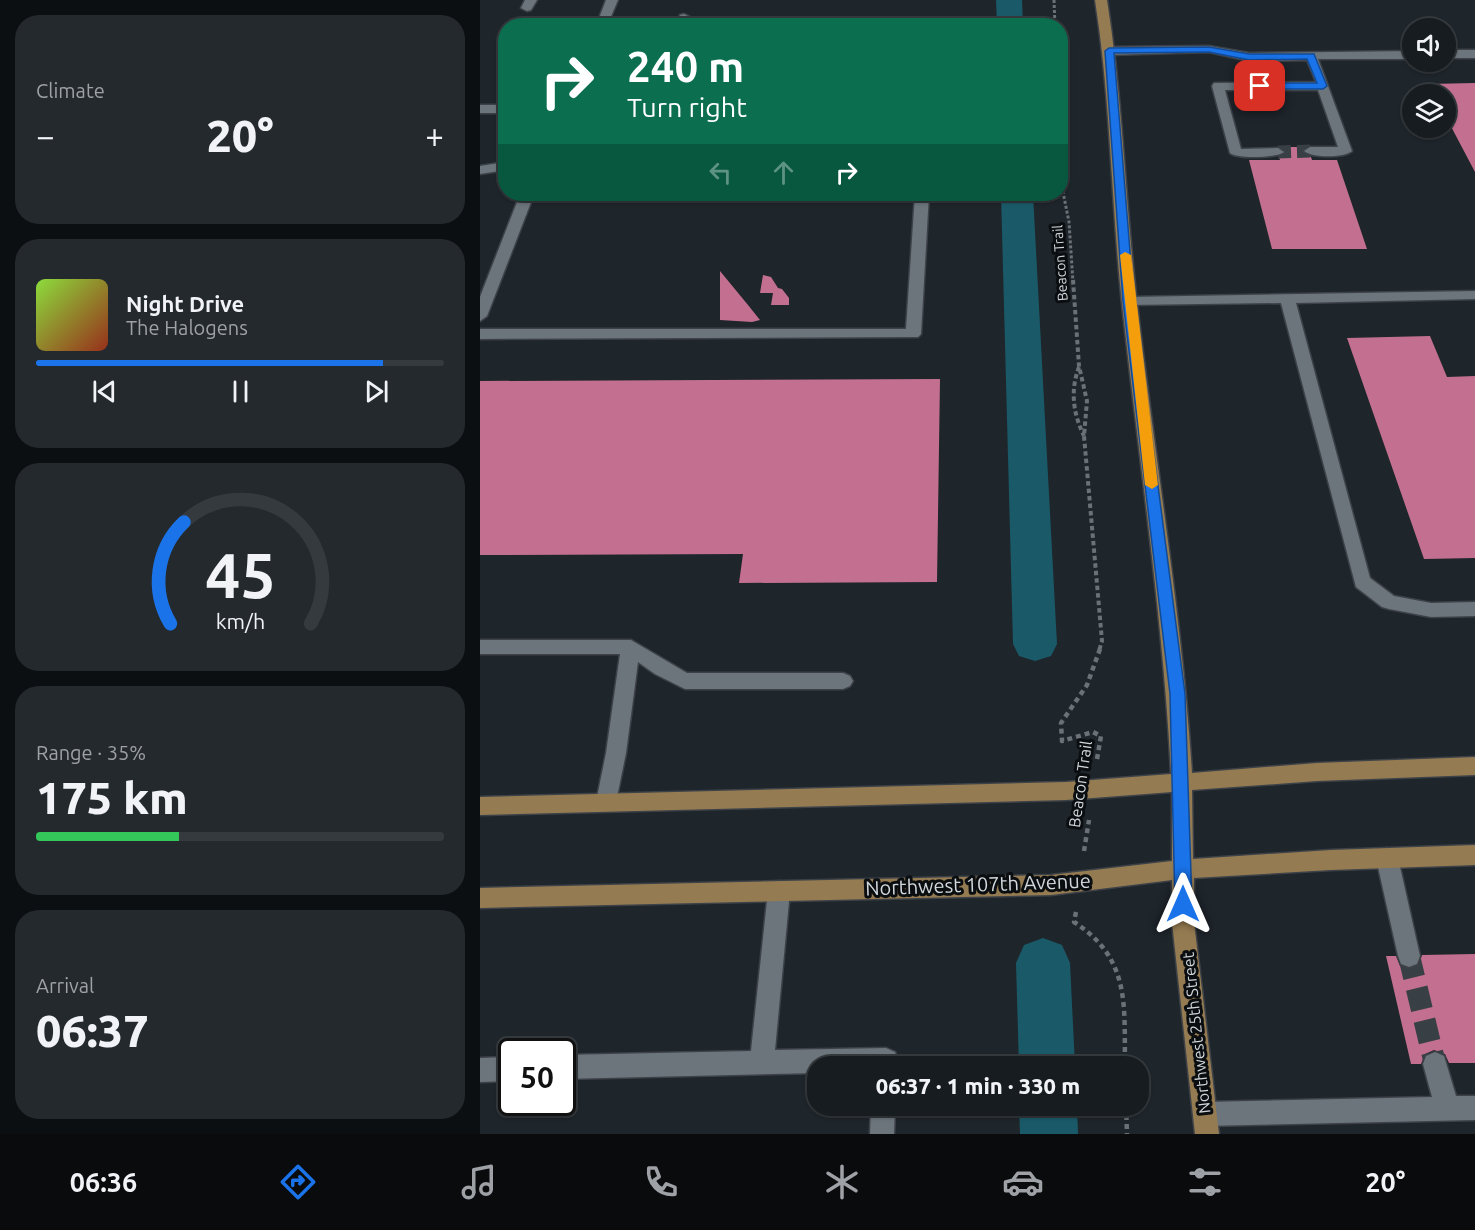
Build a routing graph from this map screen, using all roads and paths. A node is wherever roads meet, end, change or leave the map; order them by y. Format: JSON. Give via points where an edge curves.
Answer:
{"nodes":[{"id":1,"x":612,"y":0,"type":"edge"},
{"id":2,"x":1054,"y":0,"type":"edge"},
{"id":3,"x":1101,"y":0,"type":"edge"},
{"id":4,"x":604,"y":18,"type":"edge"},
{"id":5,"x":1055,"y":18,"type":"edge"},
{"id":6,"x":1109,"y":51,"type":"junction"},
{"id":7,"x":1456,"y":54,"type":"edge"},
{"id":8,"x":1475,"y":54,"type":"edge"},
{"id":9,"x":1402,"y":55,"type":"edge"},
{"id":10,"x":1311,"y":56,"type":"junction"},
{"id":11,"x":1323,"y":86,"type":"junction"},
{"id":12,"x":480,"y":109,"type":"edge"},
{"id":13,"x":498,"y":109,"type":"edge"},
{"id":14,"x":1278,"y":152,"type":"tunnel mouth"},
{"id":15,"x":1310,"y":152,"type":"tunnel mouth"},
{"id":16,"x":498,"y":167,"type":"edge"},
{"id":17,"x":480,"y":170,"type":"edge"},
{"id":18,"x":524,"y":201,"type":"edge"},
{"id":19,"x":922,"y":201,"type":"edge"},
{"id":20,"x":1065,"y":201,"type":"edge"},
{"id":21,"x":1475,"y":295,"type":"edge"},
{"id":22,"x":1287,"y":298,"type":"junction"},
{"id":23,"x":1129,"y":301,"type":"junction"},
{"id":24,"x":480,"y":316,"type":"edge"},
{"id":25,"x":480,"y":334,"type":"edge"},
{"id":26,"x":1079,"y":366,"type":"junction"},
{"id":27,"x":1084,"y":436,"type":"junction"},
{"id":28,"x":1475,"y":609,"type":"edge"},
{"id":29,"x":480,"y":647,"type":"edge"},
{"id":30,"x":631,"y":647,"type":"junction"},
{"id":31,"x":843,"y":681,"type":"dead end"},
{"id":32,"x":1475,"y":766,"type":"edge"},
{"id":33,"x":1182,"y":783,"type":"junction"},
{"id":34,"x":1093,"y":790,"type":"junction"},
{"id":35,"x":606,"y":802,"type":"junction"},
{"id":36,"x":480,"y":806,"type":"edge"},
{"id":37,"x":1475,"y":855,"type":"edge"},
{"id":38,"x":1387,"y":858,"type":"junction"},
{"id":39,"x":1183,"y":869,"type":"junction"},
{"id":40,"x":1080,"y":881,"type":"junction"},
{"id":41,"x":779,"y":891,"type":"junction"},
{"id":42,"x":480,"y":898,"type":"edge"},
{"id":43,"x":1409,"y":956,"type":"tunnel mouth"},
{"id":44,"x":1125,"y":1056,"type":"edge"},
{"id":45,"x":762,"y":1061,"type":"junction"},
{"id":46,"x":807,"y":1061,"type":"edge"},
{"id":47,"x":1435,"y":1064,"type":"tunnel mouth"},
{"id":48,"x":576,"y":1067,"type":"edge"},
{"id":49,"x":498,"y":1069,"type":"edge"},
{"id":50,"x":480,"y":1070,"type":"edge"},
{"id":51,"x":1447,"y":1108,"type":"junction"},
{"id":52,"x":1475,"y":1108,"type":"edge"},
{"id":53,"x":883,"y":1116,"type":"edge"},
{"id":54,"x":1126,"y":1116,"type":"edge"},
{"id":55,"x":1206,"y":1124,"type":"edge"},
{"id":56,"x":882,"y":1134,"type":"edge"},
{"id":57,"x":1127,"y":1134,"type":"edge"}],
"edges":[{"from":1,"to":4,"type":"street"},
{"from":2,"to":5,"type":"path"},
{"from":3,"to":6,"type":"main road","name":"Northwest 25th Street"},
{"from":6,"to":10,"type":"street","via":[[1209,49],[1249,57]]},
{"from":6,"to":23,"type":"main road","name":"Northwest 25th Street"},
{"from":7,"to":8,"type":"street"},
{"from":9,"to":10,"type":"street"},
{"from":10,"to":11,"type":"street"},
{"from":11,"to":14,"type":"street","via":[[1218,86],[1236,153]]},
{"from":11,"to":15,"type":"street","via":[[1346,152]]},
{"from":12,"to":13,"type":"street"},
{"from":16,"to":17,"type":"street"},
{"from":18,"to":24,"type":"street"},
{"from":19,"to":25,"type":"street","via":[[913,334]]},
{"from":20,"to":26,"type":"path","name":"Beacon Trail"},
{"from":21,"to":22,"type":"street"},
{"from":22,"to":23,"type":"street"},
{"from":22,"to":28,"type":"street","via":[[1362,582],[1389,602],[1431,610]]},
{"from":23,"to":33,"type":"main road","name":"Northwest 25th Street","via":[[1178,694]]},
{"from":26,"to":27,"type":"path","name":"Beacon Trail","via":[[1085,379],[1088,422]]},
{"from":26,"to":27,"type":"path","name":"Beacon Trail","via":[[1072,381],[1075,419]]},
{"from":27,"to":34,"type":"path","name":"Beacon Trail","via":[[1102,641],[1095,671],[1061,723],[1062,741],[1093,732],[1101,736]]},
{"from":29,"to":30,"type":"street"},
{"from":30,"to":31,"type":"street","via":[[685,681]]},
{"from":30,"to":35,"type":"street"},
{"from":32,"to":33,"type":"main road","via":[[1317,772]]},
{"from":33,"to":34,"type":"main road"},
{"from":33,"to":39,"type":"main road","name":"Northwest 25th Street"},
{"from":34,"to":35,"type":"main road"},
{"from":34,"to":40,"type":"path","name":"Beacon Trail"},
{"from":35,"to":36,"type":"main road"},
{"from":37,"to":38,"type":"main road","name":"Northwest 107th Avenue"},
{"from":38,"to":39,"type":"main road","name":"Northwest 107th Avenue"},
{"from":38,"to":43,"type":"street"},
{"from":39,"to":40,"type":"main road","name":"Northwest 107th Avenue"},
{"from":39,"to":55,"type":"main road","name":"Northwest 25th Street","via":[[1184,922]]},
{"from":40,"to":41,"type":"main road","name":"Northwest 107th Avenue","via":[[1051,885]]},
{"from":40,"to":44,"type":"path","name":"Beacon Trail","via":[[1074,922],[1096,935],[1118,969]]},
{"from":41,"to":42,"type":"main road","name":"Northwest 107th Avenue"},
{"from":41,"to":45,"type":"street"},
{"from":45,"to":46,"type":"street"},
{"from":45,"to":48,"type":"street"},
{"from":47,"to":51,"type":"street"},
{"from":49,"to":50,"type":"street"},
{"from":51,"to":52,"type":"street"},
{"from":51,"to":55,"type":"street"},
{"from":53,"to":56,"type":"street"},
{"from":54,"to":57,"type":"path"}]}
